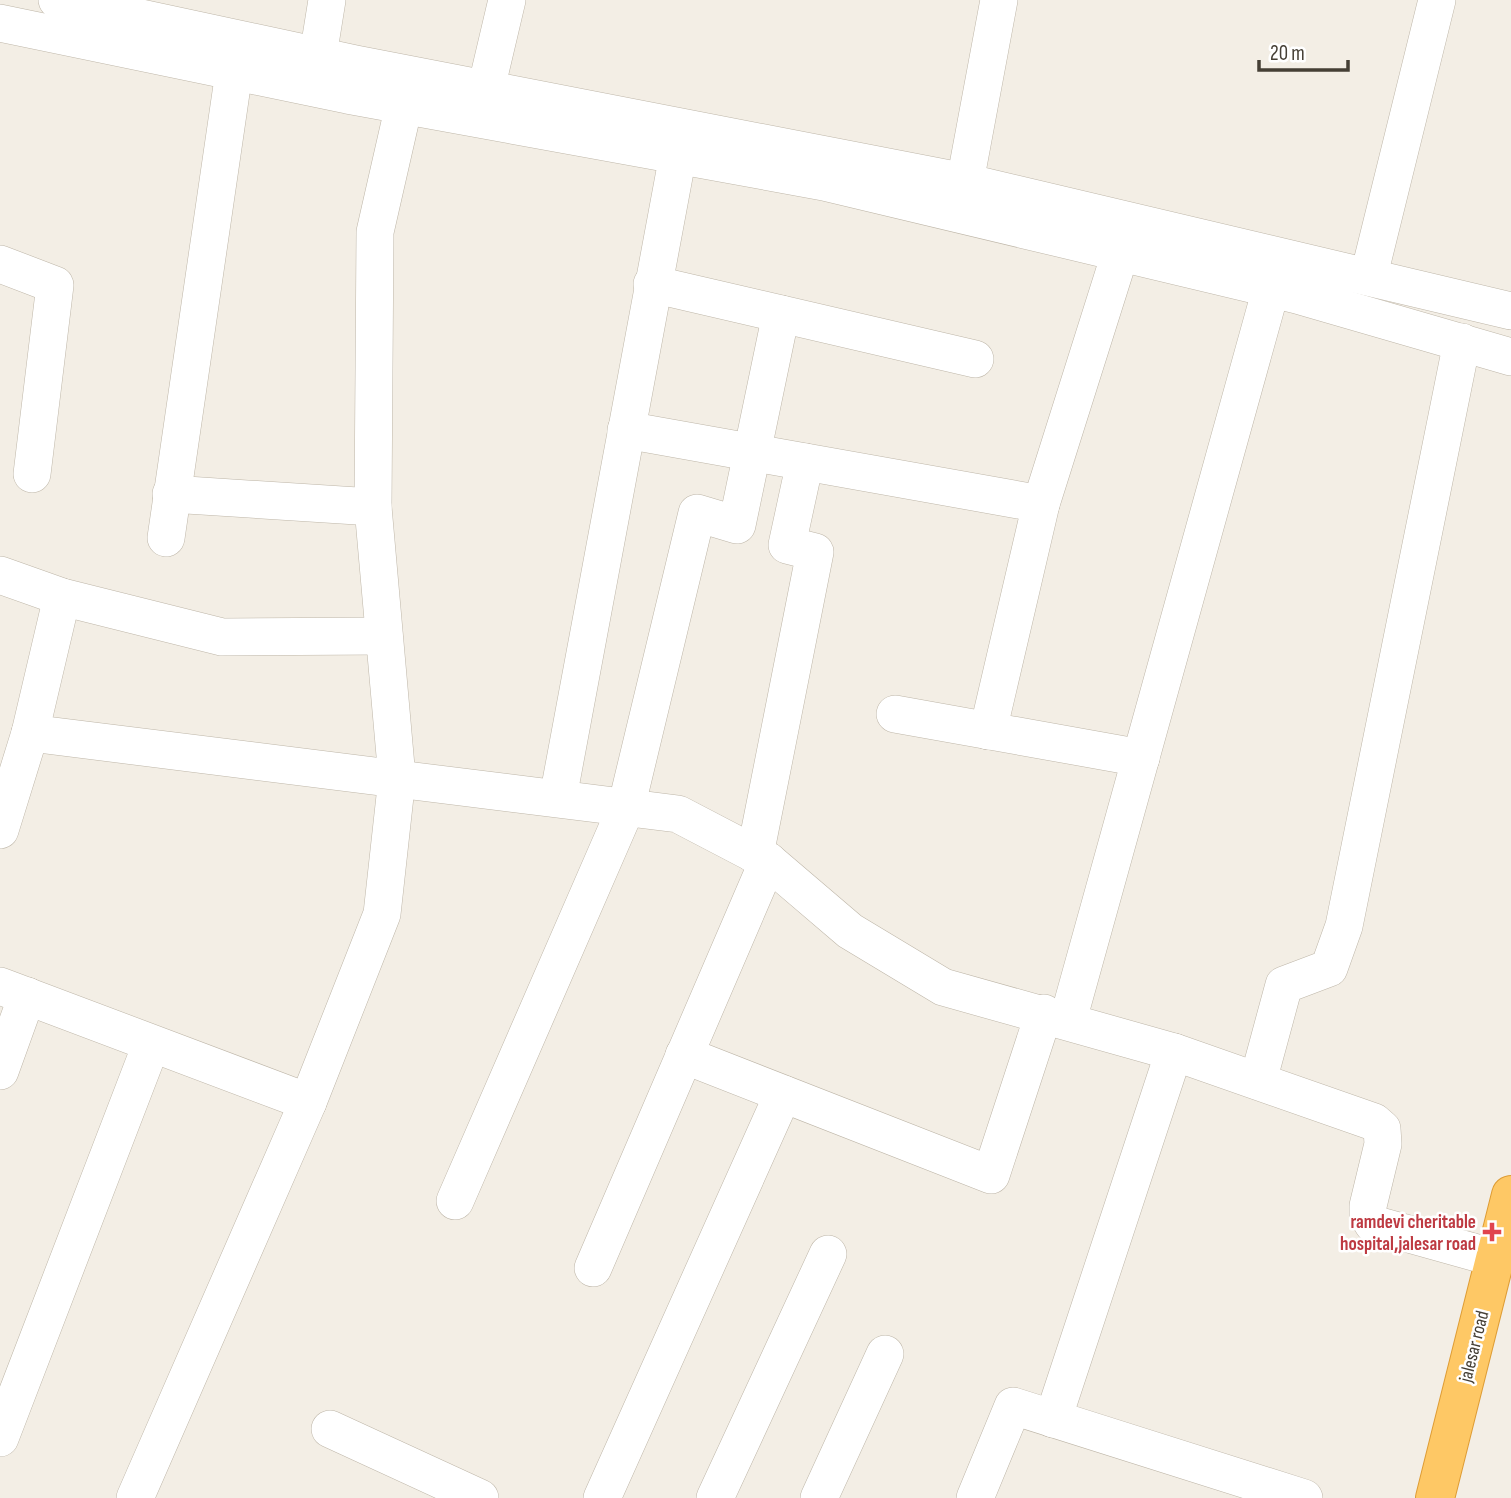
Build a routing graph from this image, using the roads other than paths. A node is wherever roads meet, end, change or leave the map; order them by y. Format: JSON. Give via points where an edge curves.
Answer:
{"nodes":[{"id":1,"x":57,"y":0,"type":"edge"},
{"id":2,"x":327,"y":0,"type":"edge"},
{"id":3,"x":507,"y":0,"type":"edge"},
{"id":4,"x":999,"y":0,"type":"edge"},
{"id":5,"x":1437,"y":0,"type":"edge"},
{"id":6,"x":0,"y":23,"type":"edge"},
{"id":7,"x":318,"y":56,"type":"junction"},
{"id":8,"x":234,"y":72,"type":"junction"},
{"id":9,"x":486,"y":89,"type":"junction"},
{"id":10,"x":404,"y":105,"type":"junction"},
{"id":11,"x":678,"y":155,"type":"junction"},
{"id":12,"x":965,"y":182,"type":"junction"},
{"id":13,"x":1120,"y":254,"type":"junction"},
{"id":14,"x":0,"y":264,"type":"edge"},
{"id":15,"x":1369,"y":275,"type":"junction"},
{"id":16,"x":653,"y":284,"type":"junction"},
{"id":17,"x":1271,"y":289,"type":"junction"},
{"id":18,"x":1511,"y":311,"type":"edge"},
{"id":19,"x":781,"y":314,"type":"junction"},
{"id":20,"x":1462,"y":342,"type":"junction"},
{"id":21,"x":1511,"y":357,"type":"edge"},
{"id":22,"x":975,"y":359,"type":"dead end"},
{"id":23,"x":626,"y":430,"type":"junction"},
{"id":24,"x":752,"y":453,"type":"junction"},
{"id":25,"x":805,"y":462,"type":"junction"},
{"id":26,"x":32,"y":474,"type":"dead end"},
{"id":27,"x":171,"y":494,"type":"junction"},
{"id":28,"x":1041,"y":504,"type":"junction"},
{"id":29,"x":373,"y":507,"type":"junction"},
{"id":30,"x":166,"y":538,"type":"dead end"},
{"id":31,"x":0,"y":575,"type":"edge"},
{"id":32,"x":62,"y":597,"type":"junction"},
{"id":33,"x":384,"y":636,"type":"junction"},
{"id":34,"x":895,"y":714,"type":"dead end"},
{"id":35,"x":988,"y":731,"type":"junction"},
{"id":36,"x":18,"y":743,"type":"edge"},
{"id":37,"x":1141,"y":758,"type":"junction"},
{"id":38,"x":397,"y":778,"type":"junction"},
{"id":39,"x":558,"y":798,"type":"junction"},
{"id":40,"x":626,"y":808,"type":"junction"},
{"id":41,"x":1,"y":826,"type":"edge"},
{"id":42,"x":762,"y":858,"type":"junction"},
{"id":43,"x":14,"y":991,"type":"edge"},
{"id":44,"x":1056,"y":1017,"type":"junction"},
{"id":45,"x":150,"y":1045,"type":"junction"},
{"id":46,"x":1174,"y":1052,"type":"junction"},
{"id":47,"x":684,"y":1055,"type":"junction"},
{"id":48,"x":0,"y":1071,"type":"edge"},
{"id":49,"x":1258,"y":1081,"type":"junction"},
{"id":50,"x":783,"y":1094,"type":"junction"},
{"id":51,"x":308,"y":1102,"type":"junction"},
{"id":52,"x":1511,"y":1195,"type":"edge"},
{"id":53,"x":455,"y":1201,"type":"dead end"},
{"id":54,"x":828,"y":1254,"type":"dead end"},
{"id":55,"x":1495,"y":1258,"type":"junction"},
{"id":56,"x":593,"y":1268,"type":"dead end"},
{"id":57,"x":884,"y":1354,"type":"dead end"},
{"id":58,"x":1053,"y":1419,"type":"junction"},
{"id":59,"x":330,"y":1429,"type":"dead end"},
{"id":60,"x":0,"y":1438,"type":"edge"},
{"id":61,"x":1300,"y":1497,"type":"edge"},
{"id":62,"x":135,"y":1498,"type":"edge"},
{"id":63,"x":480,"y":1498,"type":"edge"},
{"id":64,"x":602,"y":1498,"type":"edge"},
{"id":65,"x":715,"y":1498,"type":"edge"},
{"id":66,"x":820,"y":1498,"type":"edge"},
{"id":67,"x":975,"y":1498,"type":"edge"},
{"id":68,"x":1435,"y":1498,"type":"edge"}],
"edges":[{"from":1,"to":7,"type":"street"},
{"from":2,"to":7,"type":"street"},
{"from":3,"to":9,"type":"street"},
{"from":4,"to":12,"type":"street"},
{"from":5,"to":15,"type":"street"},
{"from":6,"to":8,"type":"street"},
{"from":7,"to":9,"type":"street"},
{"from":8,"to":10,"type":"street"},
{"from":8,"to":27,"type":"street"},
{"from":9,"to":12,"type":"street"},
{"from":10,"to":11,"type":"street"},
{"from":10,"to":29,"type":"street","via":[[375,232]]},
{"from":11,"to":13,"type":"street","via":[[824,183]]},
{"from":11,"to":16,"type":"street"},
{"from":12,"to":15,"type":"street"},
{"from":13,"to":17,"type":"street"},
{"from":13,"to":28,"type":"street"},
{"from":14,"to":26,"type":"street","via":[[55,285]]},
{"from":15,"to":18,"type":"street"},
{"from":16,"to":19,"type":"street"},
{"from":16,"to":23,"type":"street"},
{"from":17,"to":20,"type":"street"},
{"from":17,"to":37,"type":"street"},
{"from":19,"to":22,"type":"street"},
{"from":19,"to":24,"type":"street"},
{"from":20,"to":21,"type":"street"},
{"from":20,"to":49,"type":"street","via":[[1344,926],[1329,968],[1284,985]]},
{"from":23,"to":24,"type":"street"},
{"from":23,"to":39,"type":"street"},
{"from":24,"to":25,"type":"street"},
{"from":24,"to":40,"type":"street","via":[[737,525],[697,513]]},
{"from":25,"to":28,"type":"street"},
{"from":25,"to":42,"type":"street","via":[[787,545],[815,552]]},
{"from":27,"to":29,"type":"street"},
{"from":27,"to":30,"type":"street"},
{"from":28,"to":35,"type":"street"},
{"from":29,"to":33,"type":"street"},
{"from":31,"to":32,"type":"street"},
{"from":32,"to":33,"type":"street","via":[[222,637]]},
{"from":32,"to":36,"type":"street"},
{"from":33,"to":38,"type":"street"},
{"from":34,"to":35,"type":"street"},
{"from":35,"to":37,"type":"street"},
{"from":36,"to":38,"type":"street"},
{"from":36,"to":41,"type":"street"},
{"from":37,"to":44,"type":"street"},
{"from":38,"to":39,"type":"street"},
{"from":38,"to":51,"type":"street","via":[[382,914]]},
{"from":39,"to":40,"type":"street"},
{"from":40,"to":42,"type":"street","via":[[678,814]]},
{"from":40,"to":53,"type":"street"},
{"from":42,"to":44,"type":"street","via":[[850,930],[943,987]]},
{"from":42,"to":47,"type":"street"},
{"from":43,"to":45,"type":"street"},
{"from":43,"to":48,"type":"street"},
{"from":44,"to":46,"type":"street"},
{"from":44,"to":50,"type":"street","via":[[991,1175]]},
{"from":45,"to":51,"type":"street"},
{"from":45,"to":60,"type":"street"},
{"from":46,"to":49,"type":"street"},
{"from":46,"to":58,"type":"street"},
{"from":47,"to":50,"type":"street"},
{"from":47,"to":56,"type":"street"},
{"from":49,"to":55,"type":"street","via":[[1374,1122],[1382,1129],[1384,1144],[1368,1206],[1373,1224]]},
{"from":50,"to":64,"type":"street"},
{"from":51,"to":62,"type":"street"},
{"from":52,"to":55,"type":"highway","name":"jalesar road"},
{"from":54,"to":65,"type":"street"},
{"from":55,"to":68,"type":"highway","name":"jalesar road"},
{"from":57,"to":66,"type":"street"},
{"from":58,"to":61,"type":"street"},
{"from":58,"to":67,"type":"street","via":[[1013,1406]]},
{"from":59,"to":63,"type":"street"}]}
